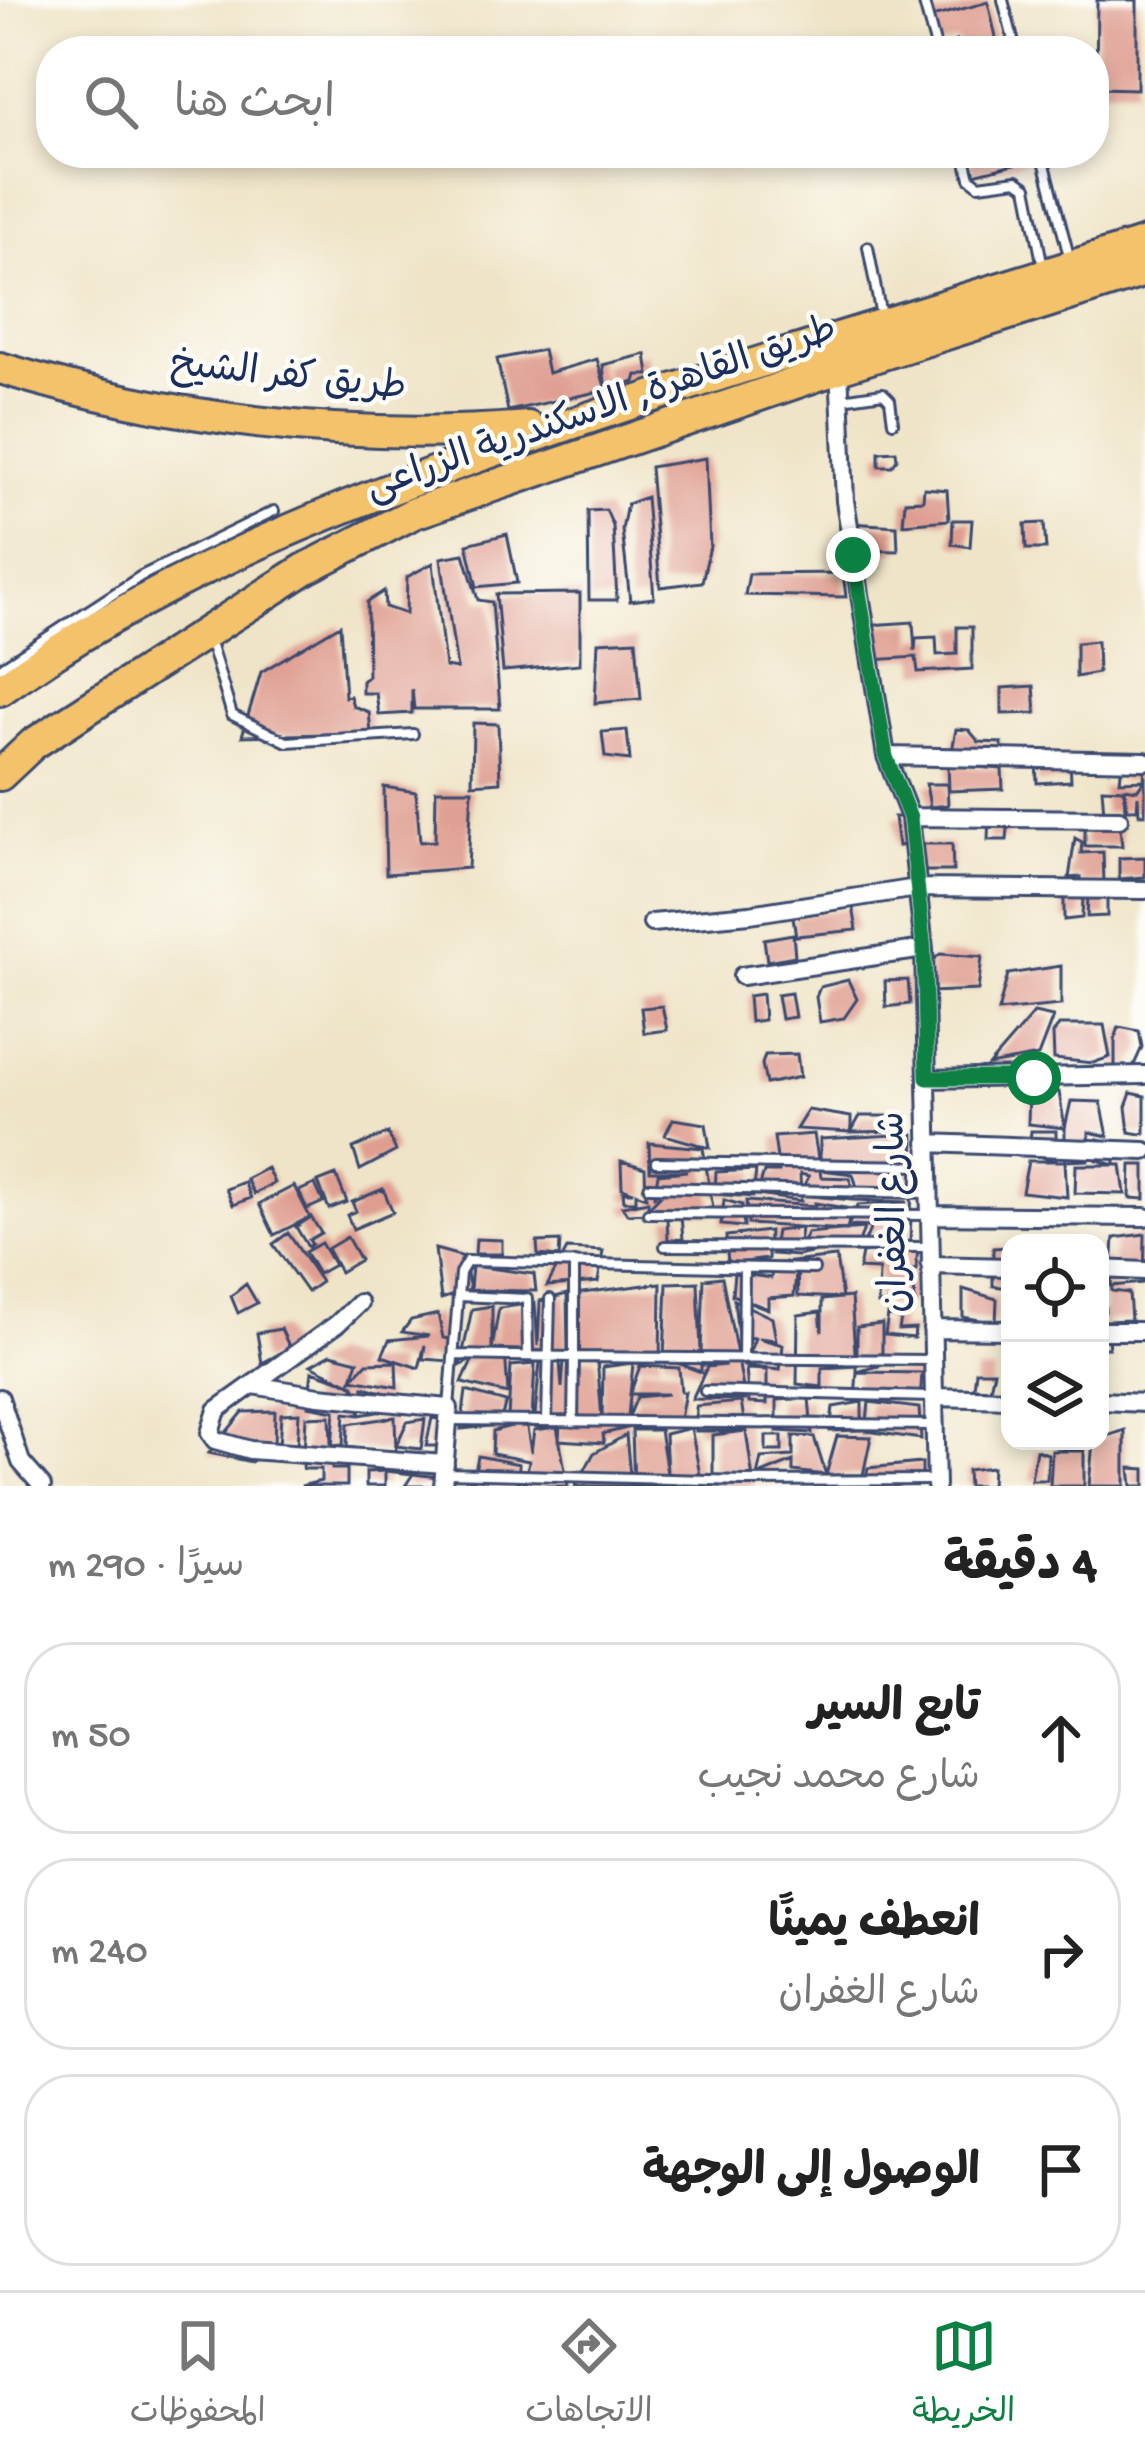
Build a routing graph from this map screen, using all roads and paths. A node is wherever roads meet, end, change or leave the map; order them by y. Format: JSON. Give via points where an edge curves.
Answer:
{"nodes":[{"id":1,"x":923,"y":0,"type":"edge"},
{"id":2,"x":1003,"y":0,"type":"edge"},
{"id":3,"x":933,"y":36,"type":"edge"},
{"id":4,"x":1012,"y":36,"type":"edge"},
{"id":5,"x":968,"y":168,"type":"edge"},
{"id":6,"x":1044,"y":168,"type":"edge"},
{"id":7,"x":1145,"y":242,"type":"edge"},
{"id":8,"x":868,"y":247,"type":"dead end"},
{"id":9,"x":1058,"y":270,"type":"junction"},
{"id":10,"x":1145,"y":271,"type":"edge"},
{"id":11,"x":883,"y":324,"type":"junction"},
{"id":12,"x":0,"y":368,"type":"edge"},
{"id":13,"x":840,"y":384,"type":"junction"},
{"id":14,"x":893,"y":422,"type":"dead end"},
{"id":15,"x":570,"y":423,"type":"junction"},
{"id":16,"x":274,"y":511,"type":"dead end"},
{"id":17,"x":207,"y":632,"type":"junction"},
{"id":18,"x":0,"y":668,"type":"edge"},
{"id":19,"x":0,"y":690,"type":"edge"},
{"id":20,"x":413,"y":734,"type":"dead end"},
{"id":21,"x":33,"y":743,"type":"junction"},
{"id":22,"x":0,"y":745,"type":"edge"},
{"id":23,"x":886,"y":757,"type":"junction"},
{"id":24,"x":1145,"y":761,"type":"edge"},
{"id":25,"x":0,"y":775,"type":"edge"},
{"id":26,"x":910,"y":818,"type":"junction"},
{"id":27,"x":1120,"y":819,"type":"dead end"},
{"id":28,"x":917,"y":888,"type":"junction"},
{"id":29,"x":1145,"y":890,"type":"edge"},
{"id":30,"x":652,"y":923,"type":"dead end"},
{"id":31,"x":924,"y":949,"type":"junction"},
{"id":32,"x":742,"y":976,"type":"dead end"},
{"id":33,"x":1145,"y":1075,"type":"edge"},
{"id":34,"x":927,"y":1078,"type":"junction"},
{"id":35,"x":927,"y":1143,"type":"junction"},
{"id":36,"x":1145,"y":1151,"type":"edge"},
{"id":37,"x":656,"y":1162,"type":"dead end"},
{"id":38,"x":928,"y":1166,"type":"junction"},
{"id":39,"x":649,"y":1187,"type":"dead end"},
{"id":40,"x":928,"y":1193,"type":"junction"},
{"id":41,"x":648,"y":1213,"type":"dead end"},
{"id":42,"x":929,"y":1215,"type":"junction"},
{"id":43,"x":1145,"y":1217,"type":"edge"},
{"id":44,"x":665,"y":1246,"type":"dead end"},
{"id":45,"x":930,"y":1256,"type":"junction"},
{"id":46,"x":574,"y":1263,"type":"junction"},
{"id":47,"x":1001,"y":1266,"type":"edge"},
{"id":48,"x":744,"y":1268,"type":"junction"},
{"id":49,"x":814,"y":1269,"type":"dead end"},
{"id":50,"x":1109,"y":1269,"type":"edge"},
{"id":51,"x":1145,"y":1270,"type":"edge"},
{"id":52,"x":458,"y":1296,"type":"junction"},
{"id":53,"x":550,"y":1299,"type":"dead end"},
{"id":54,"x":359,"y":1303,"type":"dead end"},
{"id":55,"x":932,"y":1329,"type":"junction"},
{"id":56,"x":1001,"y":1330,"type":"edge"},
{"id":57,"x":1109,"y":1331,"type":"edge"},
{"id":58,"x":1145,"y":1331,"type":"edge"},
{"id":59,"x":454,"y":1355,"type":"junction"},
{"id":60,"x":528,"y":1356,"type":"junction"},
{"id":61,"x":548,"y":1357,"type":"junction"},
{"id":62,"x":574,"y":1358,"type":"junction"},
{"id":63,"x":743,"y":1359,"type":"junction"},
{"id":64,"x":933,"y":1360,"type":"junction"},
{"id":65,"x":253,"y":1384,"type":"junction"},
{"id":66,"x":706,"y":1391,"type":"dead end"},
{"id":67,"x":934,"y":1396,"type":"junction"},
{"id":68,"x":0,"y":1398,"type":"edge"},
{"id":69,"x":1001,"y":1399,"type":"edge"},
{"id":70,"x":1109,"y":1401,"type":"edge"},
{"id":71,"x":1145,"y":1402,"type":"edge"},
{"id":72,"x":448,"y":1414,"type":"junction"},
{"id":73,"x":547,"y":1421,"type":"junction"},
{"id":74,"x":573,"y":1422,"type":"junction"},
{"id":75,"x":934,"y":1426,"type":"junction"},
{"id":76,"x":444,"y":1474,"type":"edge"},
{"id":77,"x":936,"y":1483,"type":"edge"},
{"id":78,"x":42,"y":1486,"type":"edge"}],
"edges":[{"from":1,"to":3,"type":"lane"},
{"from":2,"to":4,"type":"lane"},
{"from":5,"to":9,"type":"lane","via":[[979,185],[1017,179],[1027,187]]},
{"from":6,"to":9,"type":"lane"},
{"from":7,"to":9,"type":"highway","name":"طريق القاهرة, الاسكندرية الزراعى"},
{"from":8,"to":11,"type":"lane"},
{"from":9,"to":11,"type":"highway","name":"طريق القاهرة, الاسكندرية الزراعى"},
{"from":10,"to":13,"type":"highway","name":"طريق القاهرة, الاسكندرية الزراعى"},
{"from":11,"to":15,"type":"highway","name":"طريق القاهرة, الاسكندرية الزراعى"},
{"from":12,"to":15,"type":"highway","name":"طريق كفر الشيخ","via":[[232,420],[345,432]]},
{"from":13,"to":14,"type":"lane","via":[[883,393]]},
{"from":13,"to":17,"type":"highway","name":"طريق القاهرة, الاسكندرية الزراعى","via":[[414,513],[305,568]]},
{"from":13,"to":23,"type":"street","name":"شارع الغفران","via":[[845,501]]},
{"from":15,"to":19,"type":"highway","name":"طريق القاهرة, الاسكندرية الزراعى","via":[[245,550],[101,624]]},
{"from":16,"to":18,"type":"lane","via":[[141,576]]},
{"from":17,"to":20,"type":"lane","via":[[230,710],[241,722],[287,742]]},
{"from":17,"to":21,"type":"highway","name":"طريق القاهرة, الاسكندرية الزراعى"},
{"from":21,"to":22,"type":"highway"},
{"from":21,"to":25,"type":"highway","name":"طريق القاهرة, الاسكندرية الزراعى"},
{"from":23,"to":24,"type":"street"},
{"from":23,"to":26,"type":"street","name":"شارع الغفران"},
{"from":26,"to":27,"type":"street"},
{"from":26,"to":28,"type":"street","name":"شارع الغفران"},
{"from":28,"to":29,"type":"street"},
{"from":28,"to":30,"type":"street"},
{"from":28,"to":31,"type":"street","name":"شارع الغفران"},
{"from":31,"to":32,"type":"street"},
{"from":31,"to":34,"type":"street","name":"شارع الغفران"},
{"from":33,"to":34,"type":"street"},
{"from":34,"to":35,"type":"street","name":"شارع الغفران"},
{"from":35,"to":36,"type":"street"},
{"from":35,"to":38,"type":"street","name":"شارع الغفران"},
{"from":37,"to":38,"type":"lane"},
{"from":38,"to":40,"type":"street","name":"شارع الغفران"},
{"from":39,"to":40,"type":"lane"},
{"from":40,"to":42,"type":"street","name":"شارع الغفران"},
{"from":41,"to":42,"type":"lane"},
{"from":42,"to":43,"type":"street"},
{"from":42,"to":45,"type":"street","name":"شارع الغفران"},
{"from":44,"to":45,"type":"lane"},
{"from":45,"to":47,"type":"street"},
{"from":45,"to":55,"type":"street","name":"شارع الغفران"},
{"from":46,"to":48,"type":"lane"},
{"from":46,"to":52,"type":"lane","via":[[467,1261]]},
{"from":46,"to":62,"type":"lane"},
{"from":48,"to":49,"type":"lane"},
{"from":48,"to":63,"type":"lane"},
{"from":50,"to":51,"type":"street"},
{"from":52,"to":59,"type":"lane"},
{"from":52,"to":60,"type":"lane","via":[[527,1299]]},
{"from":53,"to":61,"type":"lane"},
{"from":54,"to":65,"type":"street"},
{"from":55,"to":56,"type":"street"},
{"from":55,"to":64,"type":"street","name":"شارع الغفران"},
{"from":57,"to":58,"type":"street"},
{"from":59,"to":60,"type":"lane"},
{"from":59,"to":72,"type":"lane"},
{"from":60,"to":61,"type":"lane"},
{"from":61,"to":62,"type":"lane"},
{"from":61,"to":73,"type":"lane"},
{"from":62,"to":63,"type":"lane"},
{"from":62,"to":74,"type":"lane"},
{"from":63,"to":64,"type":"lane"},
{"from":64,"to":67,"type":"street","name":"شارع الغفران"},
{"from":65,"to":72,"type":"street"},
{"from":65,"to":76,"type":"street","via":[[217,1410],[215,1440]]},
{"from":66,"to":67,"type":"lane"},
{"from":67,"to":69,"type":"street"},
{"from":67,"to":75,"type":"street","name":"شارع الغفران"},
{"from":68,"to":78,"type":"street","via":[[22,1462]]},
{"from":70,"to":71,"type":"street"},
{"from":72,"to":73,"type":"lane"},
{"from":72,"to":76,"type":"street"},
{"from":73,"to":74,"type":"lane"},
{"from":74,"to":75,"type":"lane"},
{"from":75,"to":77,"type":"street","name":"شارع الغفران"},
{"from":76,"to":77,"type":"lane"}]}
